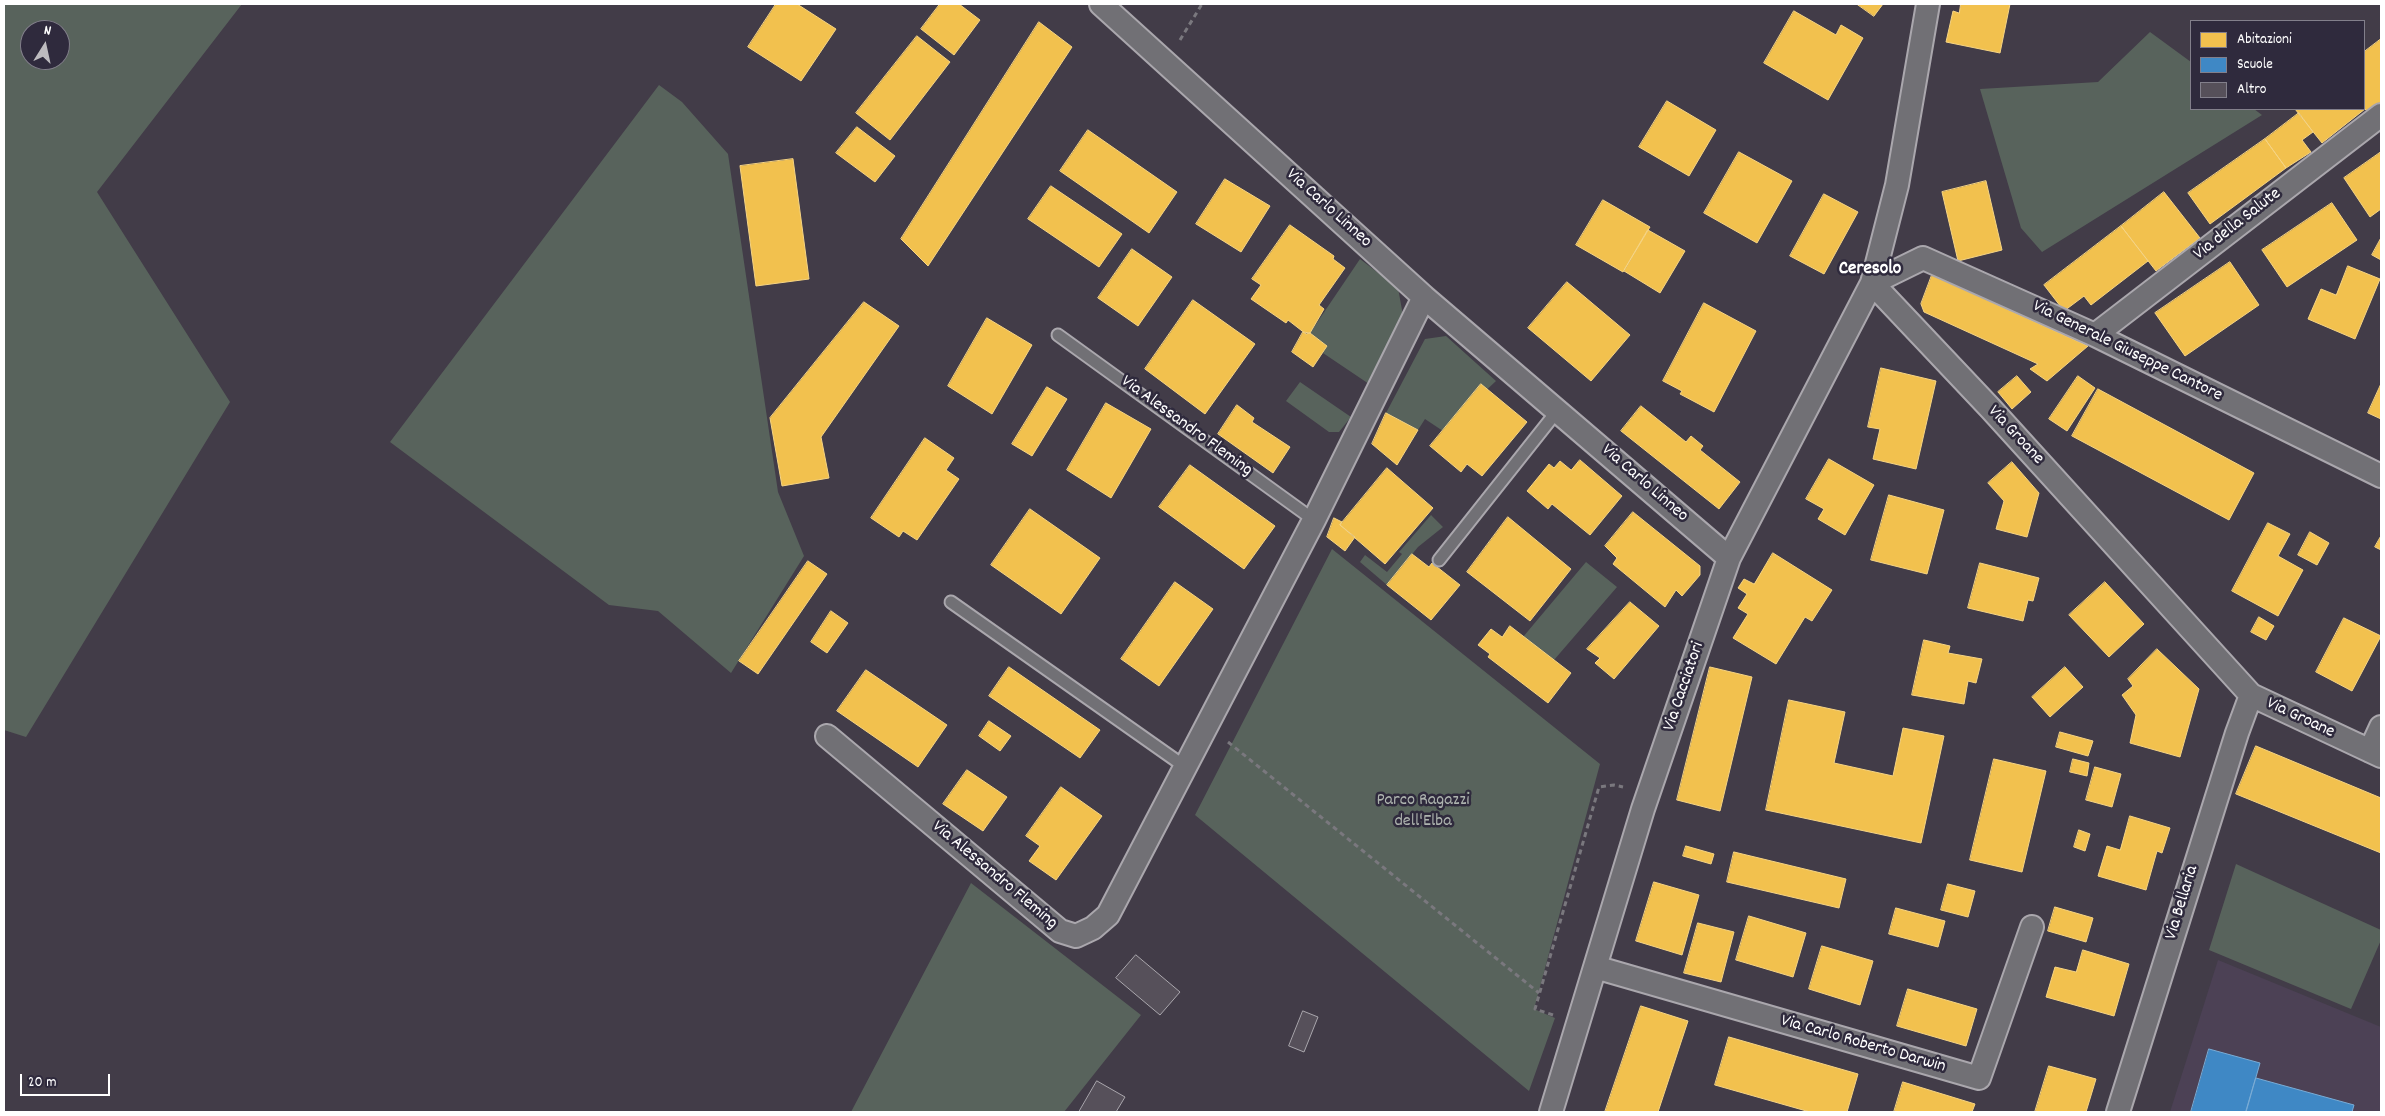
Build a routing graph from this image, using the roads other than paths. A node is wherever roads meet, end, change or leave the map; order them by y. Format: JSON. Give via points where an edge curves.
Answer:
{"nodes":[{"id":1,"x":1101,"y":4,"type":"edge"},
{"id":2,"x":1928,"y":4,"type":"edge"},
{"id":3,"x":2381,"y":115,"type":"edge"},
{"id":4,"x":1872,"y":283,"type":"junction"},
{"id":5,"x":1424,"y":297,"type":"junction"},
{"id":6,"x":1058,"y":335,"type":"dead end"},
{"id":7,"x":2095,"y":335,"type":"junction"},
{"id":8,"x":1558,"y":410,"type":"junction"},
{"id":9,"x":2381,"y":476,"type":"edge"},
{"id":10,"x":1314,"y":520,"type":"junction"},
{"id":11,"x":1729,"y":558,"type":"junction"},
{"id":12,"x":1439,"y":560,"type":"dead end"},
{"id":13,"x":951,"y":602,"type":"dead end"},
{"id":14,"x":2251,"y":695,"type":"junction"},
{"id":15,"x":2381,"y":727,"type":"edge"},
{"id":16,"x":827,"y":736,"type":"dead end"},
{"id":17,"x":2375,"y":754,"type":"edge"},
{"id":18,"x":1184,"y":766,"type":"junction"},
{"id":19,"x":2032,"y":927,"type":"dead end"},
{"id":20,"x":1594,"y":967,"type":"junction"},
{"id":21,"x":1551,"y":1112,"type":"edge"},
{"id":22,"x":2118,"y":1112,"type":"edge"}],
"edges":[{"from":1,"to":5,"type":"street","name":"Via Carlo Linneo"},
{"from":2,"to":4,"type":"street","via":[[1897,185]]},
{"from":3,"to":7,"type":"street","name":"Via della Salute"},
{"from":4,"to":7,"type":"street","name":"Via Generale Giuseppe Cantore","via":[[1923,258]]},
{"from":4,"to":11,"type":"street","name":"Via Cacciatori"},
{"from":4,"to":14,"type":"street","name":"Via Groane"},
{"from":5,"to":8,"type":"street","name":"Via Carlo Linneo"},
{"from":5,"to":10,"type":"street","name":"Via Alessandro Fleming"},
{"from":6,"to":10,"type":"lane","name":"Via Alessandro Fleming"},
{"from":7,"to":9,"type":"street","name":"Via Generale Giuseppe Cantore"},
{"from":8,"to":11,"type":"street","name":"Via Carlo Linneo"},
{"from":8,"to":12,"type":"lane"},
{"from":10,"to":18,"type":"street","name":"Via Alessandro Fleming"},
{"from":11,"to":20,"type":"street","name":"Via Cacciatori","via":[[1648,794]]},
{"from":13,"to":18,"type":"lane"},
{"from":14,"to":17,"type":"street","name":"Via Groane"},
{"from":14,"to":22,"type":"street","name":"Via Bellaria"},
{"from":15,"to":17,"type":"street"},
{"from":16,"to":18,"type":"street","name":"Via Alessandro Fleming","via":[[1060,931],[1076,936],[1093,928],[1108,915]]},
{"from":19,"to":20,"type":"street","name":"Via Carlo Roberto Darwin","via":[[1979,1078]]},
{"from":20,"to":21,"type":"street","name":"Via Cacciatori"}]}
